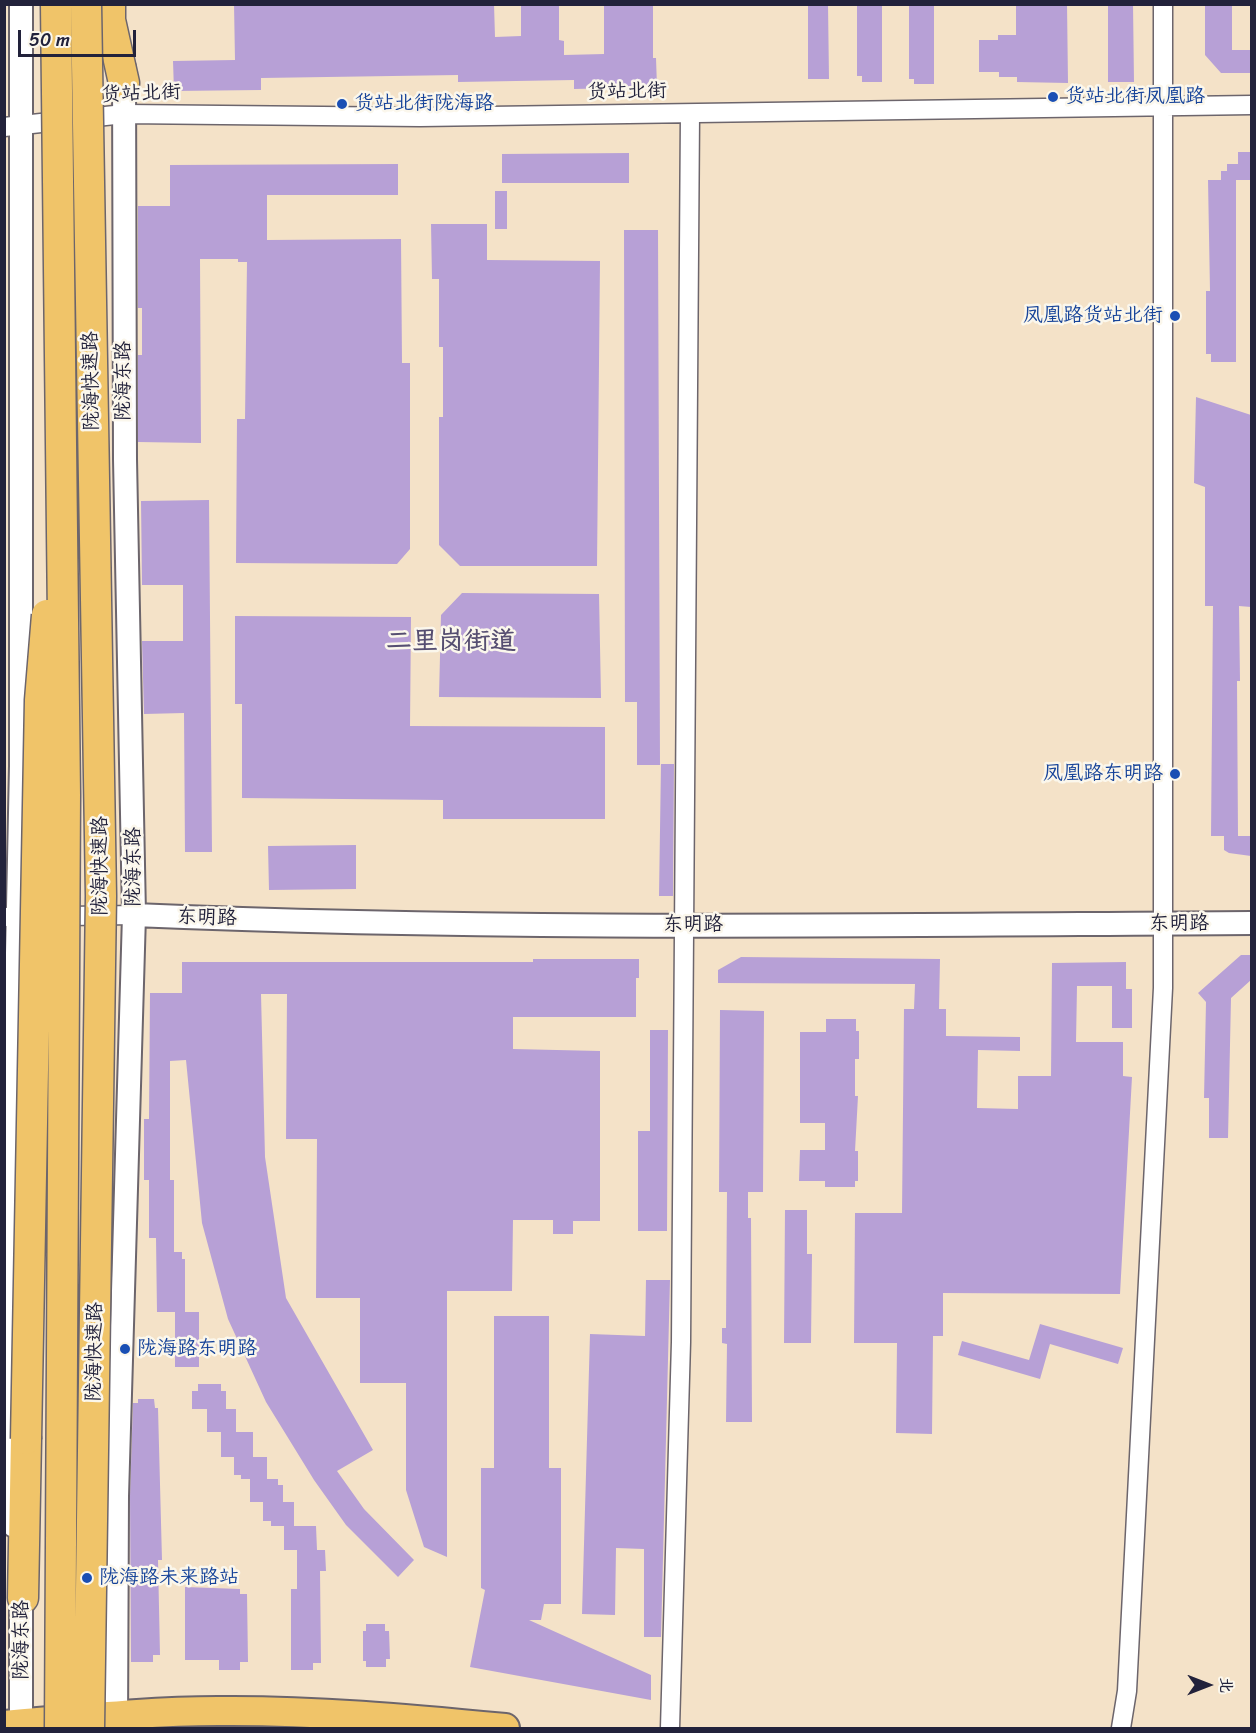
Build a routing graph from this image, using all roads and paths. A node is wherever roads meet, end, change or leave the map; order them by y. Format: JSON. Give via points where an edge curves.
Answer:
{"nodes":[{"id":1,"x":21,"y":4,"type":"edge"},
{"id":2,"x":56,"y":4,"type":"edge"},
{"id":3,"x":1163,"y":4,"type":"edge"},
{"id":4,"x":107,"y":8,"type":"edge"},
{"id":5,"x":124,"y":83,"type":"joint"},
{"id":6,"x":1251,"y":105,"type":"edge"},
{"id":7,"x":1163,"y":108,"type":"junction"},
{"id":8,"x":124,"y":114,"type":"junction"},
{"id":9,"x":690,"y":114,"type":"junction"},
{"id":10,"x":13,"y":127,"type":"edge"},
{"id":11,"x":60,"y":483,"type":"junction"},
{"id":12,"x":134,"y":915,"type":"junction"},
{"id":13,"x":11,"y":917,"type":"edge"},
{"id":14,"x":1251,"y":923,"type":"edge"},
{"id":15,"x":1163,"y":924,"type":"junction"},
{"id":16,"x":685,"y":926,"type":"junction"},
{"id":17,"x":23,"y":1598,"type":"junction"},
{"id":18,"x":116,"y":1721,"type":"edge"},
{"id":19,"x":16,"y":1726,"type":"edge"},
{"id":20,"x":60,"y":1728,"type":"edge"},
{"id":21,"x":89,"y":1728,"type":"edge"},
{"id":22,"x":505,"y":1728,"type":"edge"},
{"id":23,"x":670,"y":1728,"type":"edge"},
{"id":24,"x":1121,"y":1728,"type":"edge"}],
"edges":[{"from":1,"to":10,"type":"street","name":"陇海东路"},
{"from":2,"to":11,"type":"highway","name":"陇海快速路","bridge":true},
{"from":3,"to":7,"type":"street"},
{"from":4,"to":5,"type":"highway"},
{"from":4,"to":21,"type":"highway","name":"陇海快速路","bridge":true,"via":[[101,896]]},
{"from":5,"to":8,"type":"street","name":"陇海东路"},
{"from":6,"to":7,"type":"street","name":"货站北街"},
{"from":7,"to":9,"type":"street","name":"货站北街"},
{"from":7,"to":15,"type":"street"},
{"from":8,"to":9,"type":"street","name":"货站北街"},
{"from":8,"to":10,"type":"street","name":"货站北街"},
{"from":8,"to":12,"type":"street","name":"陇海东路","via":[[124,459]]},
{"from":9,"to":16,"type":"street"},
{"from":10,"to":13,"type":"street","name":"陇海东路","via":[[21,766]]},
{"from":11,"to":17,"type":"highway","bridge":true,"via":[[40,700]]},
{"from":11,"to":20,"type":"highway","name":"陇海快速路","bridge":true,"via":[[66,795]]},
{"from":12,"to":13,"type":"street"},
{"from":12,"to":16,"type":"street","name":"东明路"},
{"from":12,"to":18,"type":"street","name":"陇海东路","via":[[117,1496]]},
{"from":13,"to":17,"type":"street","name":"陇海东路","via":[[6,1467]]},
{"from":14,"to":15,"type":"street","name":"东明路"},
{"from":15,"to":16,"type":"street","name":"东明路"},
{"from":15,"to":24,"type":"street","via":[[1163,988],[1127,1691]]},
{"from":16,"to":23,"type":"street","via":[[681,1342]]},
{"from":17,"to":19,"type":"street","name":"陇海东路"},
{"from":18,"to":19,"type":"main road"},
{"from":18,"to":22,"type":"main road","via":[[219,1710],[391,1717]]}]}
